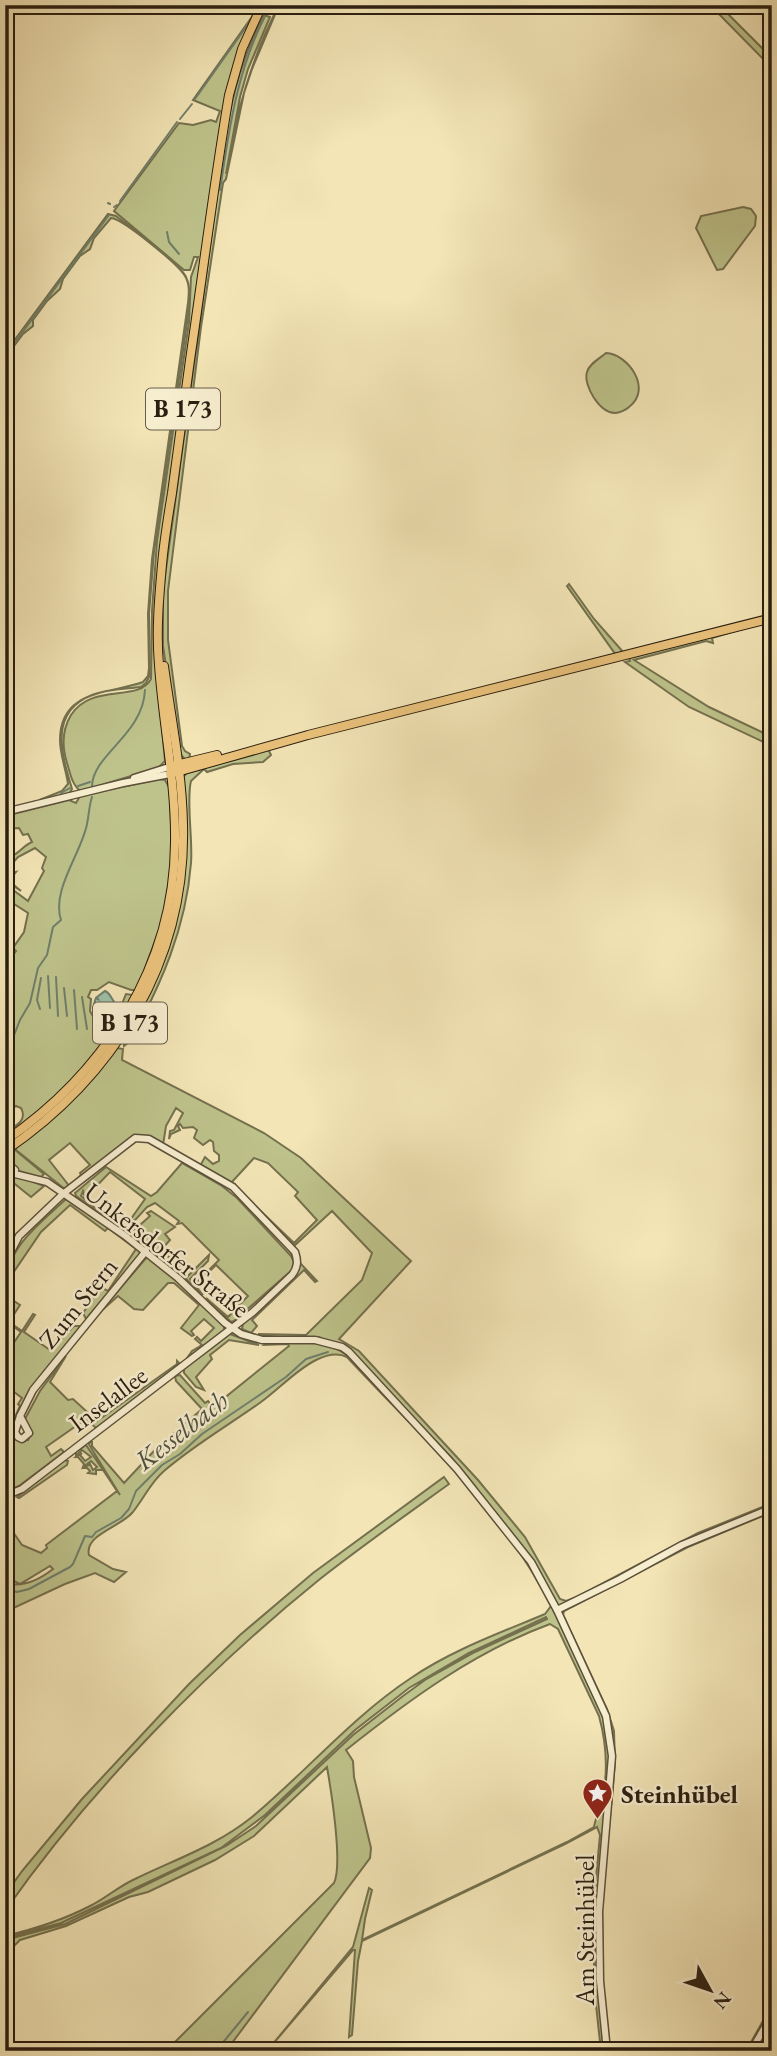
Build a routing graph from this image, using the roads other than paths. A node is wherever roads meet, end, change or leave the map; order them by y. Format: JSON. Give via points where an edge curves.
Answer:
{"nodes":[{"id":1,"x":264,"y":5,"type":"edge"},
{"id":2,"x":772,"y":618,"type":"edge"},
{"id":3,"x":174,"y":769,"type":"junction"},
{"id":4,"x":5,"y":812,"type":"edge"},
{"id":5,"x":5,"y":1141,"type":"edge"},
{"id":6,"x":5,"y":1151,"type":"edge"},
{"id":7,"x":5,"y":1161,"type":"edge"},
{"id":8,"x":5,"y":1168,"type":"edge"},
{"id":9,"x":29,"y":1177,"type":"junction"},
{"id":10,"x":64,"y":1193,"type":"junction"},
{"id":11,"x":146,"y":1251,"type":"junction"},
{"id":12,"x":5,"y":1263,"type":"edge"},
{"id":13,"x":232,"y":1328,"type":"junction"},
{"id":14,"x":327,"y":1342,"type":"joint"},
{"id":15,"x":20,"y":1416,"type":"dead end"},
{"id":16,"x":5,"y":1496,"type":"edge"},
{"id":17,"x":772,"y":1508,"type":"edge"},
{"id":18,"x":557,"y":1610,"type":"junction"},
{"id":19,"x":772,"y":2015,"type":"edge"},
{"id":20,"x":607,"y":2051,"type":"edge"},
{"id":21,"x":751,"y":2051,"type":"edge"}],
"edges":[{"from":1,"to":3,"type":"main road","number":"B 173","via":[[229,95],[162,560],[159,607]]},
{"from":2,"to":3,"type":"main road"},
{"from":3,"to":4,"type":"street"},
{"from":3,"to":5,"type":"main road","number":"B 173","via":[[173,883],[161,938],[145,981],[122,1024],[92,1064],[48,1109]]},
{"from":3,"to":6,"type":"main road","number":"B 173","via":[[183,827],[180,881],[151,983],[118,1043],[88,1081],[53,1116]]},
{"from":7,"to":9,"type":"street","name":"Unkersdorfer Straße"},
{"from":8,"to":9,"type":"street","name":"Unkersdorfer Straße"},
{"from":9,"to":10,"type":"street","name":"Unkersdorfer Straße"},
{"from":10,"to":11,"type":"street","name":"Unkersdorfer Straße"},
{"from":10,"to":12,"type":"street","via":[[19,1236]]},
{"from":10,"to":13,"type":"street","name":"Inselallee","via":[[142,1137],[233,1187],[298,1260],[292,1275]]},
{"from":11,"to":13,"type":"street","name":"Unkersdorfer Straße"},
{"from":11,"to":15,"type":"street","name":"Zum Stern","via":[[33,1390]]},
{"from":13,"to":14,"type":"street","name":"Unkersdorfer Straße","via":[[262,1340]]},
{"from":13,"to":16,"type":"street","name":"Inselallee","via":[[22,1489]]},
{"from":14,"to":18,"type":"street","name":"Am Steinhübel","via":[[349,1352],[457,1469],[531,1562]]},
{"from":17,"to":18,"type":"street","via":[[682,1545]]},
{"from":18,"to":20,"type":"street","name":"Am Steinhübel","via":[[606,1716],[612,1744],[599,1912]]},
{"from":19,"to":21,"type":"street"}]}
